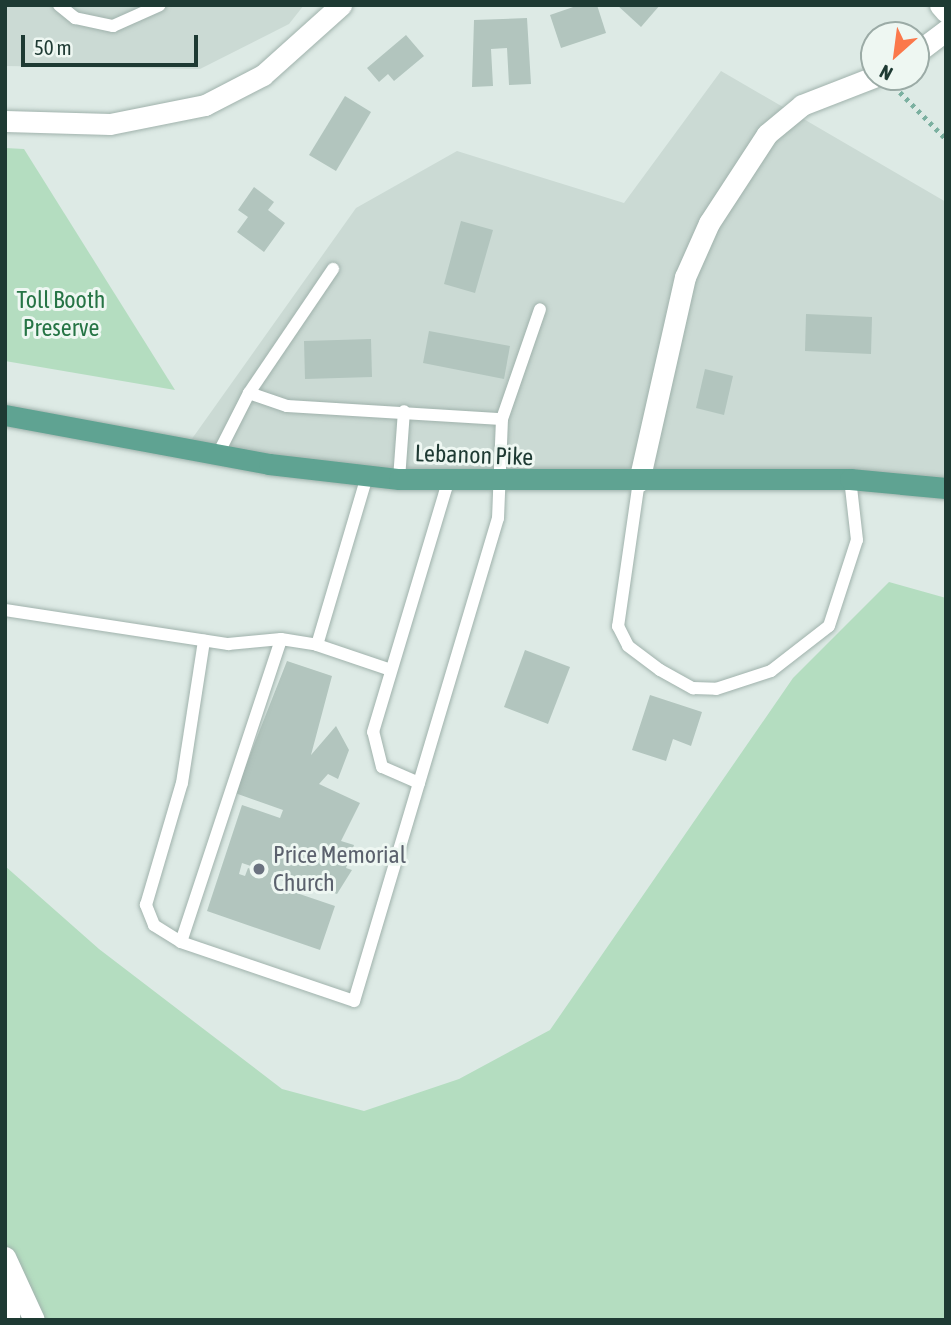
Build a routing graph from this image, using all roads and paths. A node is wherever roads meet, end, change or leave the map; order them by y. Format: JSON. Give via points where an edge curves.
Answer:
{"nodes":[{"id":1,"x":59,"y":5,"type":"edge"},
{"id":2,"x":160,"y":5,"type":"edge"},
{"id":3,"x":341,"y":5,"type":"edge"},
{"id":4,"x":940,"y":5,"type":"edge"},
{"id":5,"x":946,"y":12,"type":"edge"},
{"id":6,"x":946,"y":30,"type":"edge"},
{"id":7,"x":930,"y":42,"type":"edge"},
{"id":8,"x":860,"y":82,"type":"edge"},
{"id":9,"x":900,"y":92,"type":"dead end"},
{"id":10,"x":5,"y":121,"type":"edge"},
{"id":11,"x":946,"y":139,"type":"edge"},
{"id":12,"x":333,"y":269,"type":"dead end"},
{"id":13,"x":540,"y":309,"type":"dead end"},
{"id":14,"x":249,"y":393,"type":"junction"},
{"id":15,"x":404,"y":411,"type":"junction"},
{"id":16,"x":5,"y":415,"type":"edge"},
{"id":17,"x":502,"y":419,"type":"junction"},
{"id":18,"x":217,"y":456,"type":"junction"},
{"id":19,"x":367,"y":476,"type":"junction"},
{"id":20,"x":399,"y":479,"type":"junction"},
{"id":21,"x":850,"y":479,"type":"junction"},
{"id":22,"x":639,"y":481,"type":"junction"},
{"id":23,"x":448,"y":482,"type":"junction"},
{"id":24,"x":503,"y":483,"type":"junction"},
{"id":25,"x":946,"y":488,"type":"edge"},
{"id":26,"x":5,"y":610,"type":"edge"},
{"id":27,"x":281,"y":639,"type":"junction"},
{"id":28,"x":204,"y":641,"type":"junction"},
{"id":29,"x":317,"y":645,"type":"junction"},
{"id":30,"x":391,"y":670,"type":"junction"},
{"id":31,"x":419,"y":783,"type":"junction"},
{"id":32,"x":181,"y":942,"type":"junction"},
{"id":33,"x":8,"y":1262,"type":"edge"},
{"id":34,"x":9,"y":1320,"type":"edge"},
{"id":35,"x":34,"y":1320,"type":"edge"}],
"edges":[{"from":1,"to":2,"type":"lane","via":[[75,18],[113,26]]},
{"from":3,"to":10,"type":"street","via":[[263,75],[205,105],[110,124]]},
{"from":4,"to":5,"type":"street"},
{"from":6,"to":7,"type":"street"},
{"from":8,"to":22,"type":"street","via":[[802,105],[767,134],[709,223],[685,277]]},
{"from":9,"to":11,"type":"path"},
{"from":12,"to":14,"type":"lane"},
{"from":13,"to":17,"type":"lane"},
{"from":14,"to":15,"type":"lane","via":[[287,406]]},
{"from":14,"to":18,"type":"lane"},
{"from":15,"to":17,"type":"lane"},
{"from":15,"to":20,"type":"lane"},
{"from":16,"to":18,"type":"main road","name":"Lebanon Pike"},
{"from":17,"to":24,"type":"lane"},
{"from":18,"to":19,"type":"main road","name":"Lebanon Pike"},
{"from":19,"to":20,"type":"main road","name":"Lebanon Pike"},
{"from":19,"to":29,"type":"lane"},
{"from":20,"to":23,"type":"main road","name":"Lebanon Pike"},
{"from":21,"to":22,"type":"main road","name":"Lebanon Pike"},
{"from":21,"to":22,"type":"lane","via":[[857,540],[829,626],[771,671],[743,685],[716,688],[693,688],[660,670],[628,646],[618,625]]},
{"from":21,"to":25,"type":"main road","name":"Lebanon Pike"},
{"from":22,"to":24,"type":"main road","name":"Lebanon Pike"},
{"from":23,"to":24,"type":"main road","name":"Lebanon Pike"},
{"from":23,"to":30,"type":"lane"},
{"from":24,"to":31,"type":"lane","via":[[498,518]]},
{"from":26,"to":28,"type":"lane"},
{"from":27,"to":28,"type":"lane"},
{"from":27,"to":29,"type":"lane"},
{"from":27,"to":32,"type":"lane"},
{"from":28,"to":32,"type":"lane","via":[[182,783],[146,905],[154,925]]},
{"from":29,"to":30,"type":"lane"},
{"from":30,"to":31,"type":"lane","via":[[372,748],[391,774]]},
{"from":31,"to":32,"type":"lane","via":[[354,1001]]},
{"from":33,"to":34,"type":"street"},
{"from":33,"to":35,"type":"street"}]}
